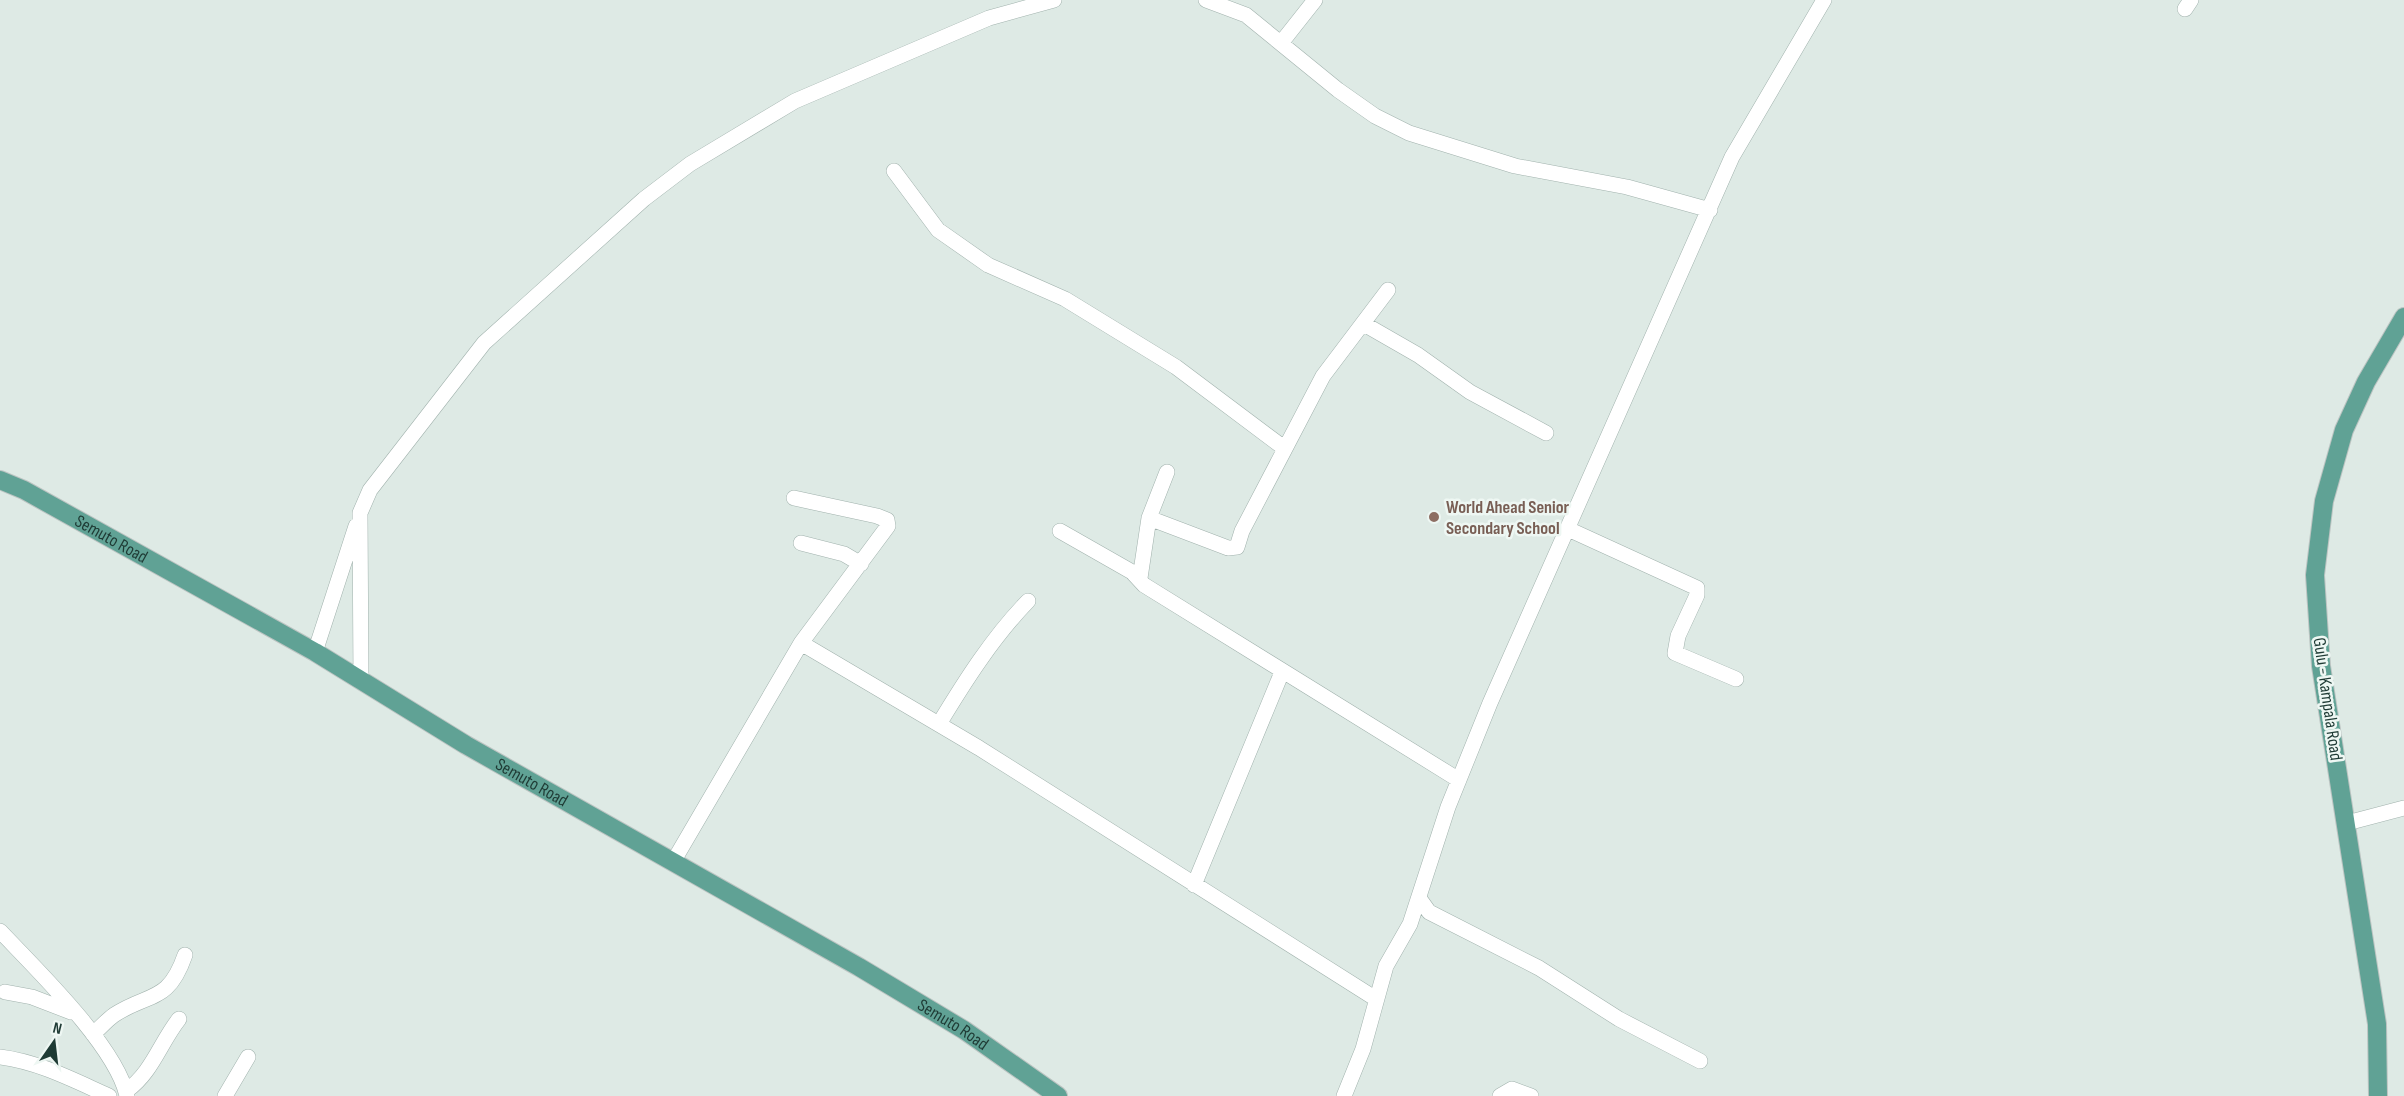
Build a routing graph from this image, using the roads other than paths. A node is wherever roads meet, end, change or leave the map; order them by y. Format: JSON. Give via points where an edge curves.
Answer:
{"nodes":[{"id":1,"x":1054,"y":0,"type":"edge"},
{"id":2,"x":1206,"y":0,"type":"edge"},
{"id":3,"x":1315,"y":0,"type":"edge"},
{"id":4,"x":1824,"y":0,"type":"edge"},
{"id":5,"x":1281,"y":43,"type":"junction"},
{"id":6,"x":894,"y":171,"type":"dead end"},
{"id":7,"x":1710,"y":210,"type":"junction"},
{"id":8,"x":1389,"y":290,"type":"dead end"},
{"id":9,"x":2404,"y":317,"type":"edge"},
{"id":10,"x":1364,"y":324,"type":"junction"},
{"id":11,"x":1546,"y":433,"type":"dead end"},
{"id":12,"x":1284,"y":448,"type":"junction"},
{"id":13,"x":1167,"y":472,"type":"dead end"},
{"id":14,"x":0,"y":480,"type":"edge"},
{"id":15,"x":794,"y":498,"type":"dead end"},
{"id":16,"x":360,"y":513,"type":"junction"},
{"id":17,"x":1149,"y":518,"type":"junction"},
{"id":18,"x":1568,"y":529,"type":"junction"},
{"id":19,"x":1060,"y":531,"type":"dead end"},
{"id":20,"x":801,"y":543,"type":"dead end"},
{"id":21,"x":861,"y":564,"type":"junction"},
{"id":22,"x":1140,"y":578,"type":"junction"},
{"id":23,"x":1028,"y":601,"type":"dead end"},
{"id":24,"x":801,"y":643,"type":"junction"},
{"id":25,"x":315,"y":652,"type":"junction"},
{"id":26,"x":1282,"y":672,"type":"junction"},
{"id":27,"x":1736,"y":679,"type":"dead end"},
{"id":28,"x":361,"y":682,"type":"junction"},
{"id":29,"x":939,"y":724,"type":"junction"},
{"id":30,"x":1459,"y":780,"type":"junction"},
{"id":31,"x":2404,"y":808,"type":"edge"},
{"id":32,"x":2347,"y":823,"type":"junction"},
{"id":33,"x":673,"y":862,"type":"junction"},
{"id":34,"x":1194,"y":885,"type":"junction"},
{"id":35,"x":1419,"y":898,"type":"junction"},
{"id":36,"x":0,"y":931,"type":"edge"},
{"id":37,"x":185,"y":955,"type":"dead end"},
{"id":38,"x":5,"y":992,"type":"dead end"},
{"id":39,"x":1376,"y":999,"type":"junction"},
{"id":40,"x":74,"y":1013,"type":"junction"},
{"id":41,"x":179,"y":1019,"type":"dead end"},
{"id":42,"x":93,"y":1034,"type":"junction"},
{"id":43,"x":0,"y":1057,"type":"edge"},
{"id":44,"x":248,"y":1057,"type":"dead end"},
{"id":45,"x":1700,"y":1061,"type":"dead end"},
{"id":46,"x":126,"y":1093,"type":"edge"},
{"id":47,"x":109,"y":1096,"type":"edge"},
{"id":48,"x":225,"y":1096,"type":"edge"},
{"id":49,"x":1058,"y":1096,"type":"edge"},
{"id":50,"x":1344,"y":1096,"type":"edge"},
{"id":51,"x":1500,"y":1096,"type":"edge"},
{"id":52,"x":1531,"y":1096,"type":"edge"},
{"id":53,"x":2378,"y":1096,"type":"edge"}],
"edges":[{"from":1,"to":16,"type":"street","via":[[989,18],[795,101],[690,164],[644,199],[484,343],[370,490]]},
{"from":2,"to":5,"type":"street","via":[[1246,15]]},
{"from":3,"to":5,"type":"street"},
{"from":4,"to":7,"type":"street","via":[[1752,119]]},
{"from":5,"to":7,"type":"street","via":[[1338,90],[1375,116],[1409,133],[1515,166],[1627,187]]},
{"from":6,"to":12,"type":"street","via":[[938,230],[988,265],[1065,299],[1166,361]]},
{"from":7,"to":18,"type":"street"},
{"from":8,"to":10,"type":"street"},
{"from":9,"to":32,"type":"main road","name":"Gulu - Kampala Road","via":[[2344,429],[2324,501],[2314,575],[2321,666]]},
{"from":10,"to":11,"type":"street","via":[[1418,355],[1470,392]]},
{"from":10,"to":12,"type":"street","via":[[1323,376]]},
{"from":12,"to":17,"type":"street","via":[[1237,547],[1228,548]]},
{"from":13,"to":17,"type":"street"},
{"from":14,"to":25,"type":"main road","name":"Semuto Road"},
{"from":15,"to":21,"type":"street","via":[[886,520],[885,533]]},
{"from":16,"to":25,"type":"street"},
{"from":16,"to":28,"type":"street"},
{"from":17,"to":22,"type":"street"},
{"from":18,"to":27,"type":"street","via":[[1697,588],[1675,653]]},
{"from":18,"to":30,"type":"street"},
{"from":19,"to":22,"type":"street"},
{"from":20,"to":21,"type":"street","via":[[844,554]]},
{"from":21,"to":24,"type":"street"},
{"from":22,"to":26,"type":"street","via":[[1144,585]]},
{"from":23,"to":29,"type":"street","via":[[966,681]]},
{"from":24,"to":29,"type":"street"},
{"from":24,"to":33,"type":"street"},
{"from":25,"to":28,"type":"main road","name":"Semuto Road"},
{"from":26,"to":30,"type":"street"},
{"from":26,"to":34,"type":"street"},
{"from":28,"to":33,"type":"main road","name":"Semuto Road"},
{"from":29,"to":34,"type":"street"},
{"from":30,"to":35,"type":"street"},
{"from":31,"to":32,"type":"street"},
{"from":32,"to":53,"type":"main road","name":"Gulu - Kampala Road","via":[[2377,1024]]},
{"from":33,"to":49,"type":"main road","name":"Semuto Road","via":[[964,1030]]},
{"from":34,"to":39,"type":"street"},
{"from":35,"to":39,"type":"street","via":[[1403,939],[1386,966]]},
{"from":35,"to":45,"type":"street","via":[[1429,912],[1539,968],[1619,1019]]},
{"from":36,"to":40,"type":"street"},
{"from":37,"to":42,"type":"street","via":[[179,972],[164,991],[115,1015]]},
{"from":38,"to":40,"type":"street","via":[[32,997]]},
{"from":39,"to":50,"type":"street","via":[[1363,1049]]},
{"from":40,"to":42,"type":"street"},
{"from":41,"to":46,"type":"street","via":[[158,1055]]},
{"from":42,"to":46,"type":"street","via":[[116,1064]]},
{"from":43,"to":47,"type":"street","via":[[54,1071]]},
{"from":44,"to":48,"type":"street"},
{"from":51,"to":52,"type":"street","via":[[1512,1089]]}]}
